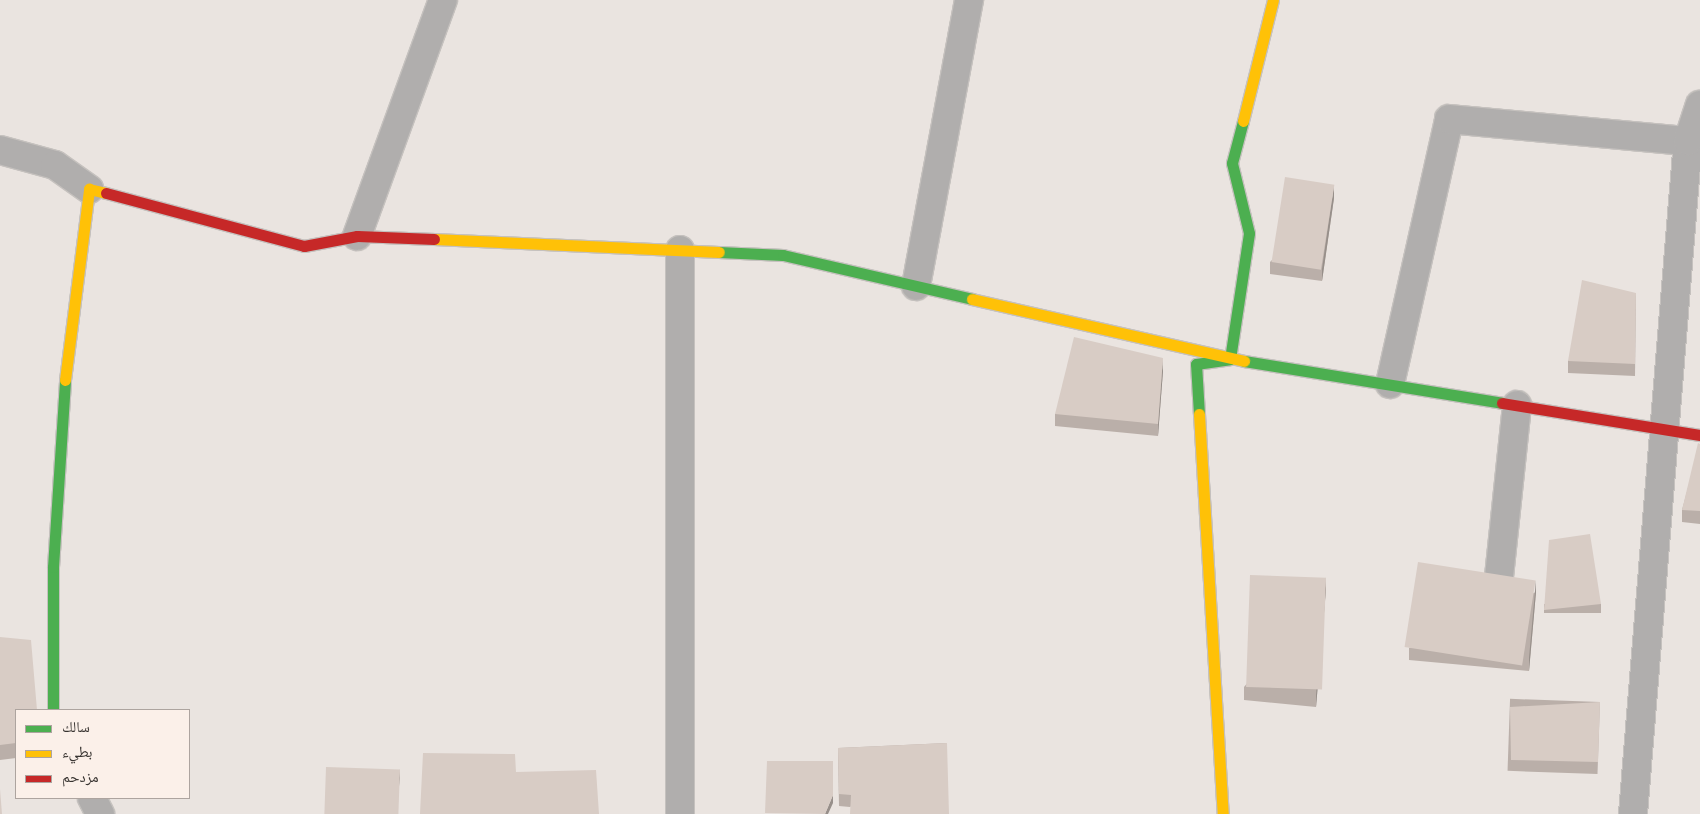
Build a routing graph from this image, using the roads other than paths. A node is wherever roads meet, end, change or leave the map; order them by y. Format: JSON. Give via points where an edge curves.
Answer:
{"nodes":[{"id":1,"x":443,"y":0,"type":"edge"},
{"id":2,"x":969,"y":0,"type":"edge"},
{"id":3,"x":1273,"y":0,"type":"edge"},
{"id":4,"x":1700,"y":105,"type":"edge"},
{"id":5,"x":1688,"y":141,"type":"junction"},
{"id":6,"x":0,"y":150,"type":"edge"},
{"id":7,"x":89,"y":189,"type":"junction"},
{"id":8,"x":358,"y":236,"type":"junction"},
{"id":9,"x":680,"y":250,"type":"junction"},
{"id":10,"x":916,"y":286,"type":"junction"},
{"id":11,"x":1230,"y":359,"type":"junction"},
{"id":12,"x":1390,"y":384,"type":"junction"},
{"id":13,"x":1517,"y":405,"type":"junction"},
{"id":14,"x":1663,"y":428,"type":"junction"},
{"id":15,"x":1700,"y":435,"type":"edge"},
{"id":16,"x":1498,"y":586,"type":"edge"},
{"id":17,"x":53,"y":709,"type":"edge"},
{"id":18,"x":92,"y":799,"type":"edge"},
{"id":19,"x":100,"y":814,"type":"edge"},
{"id":20,"x":680,"y":814,"type":"edge"},
{"id":21,"x":1223,"y":814,"type":"edge"},
{"id":22,"x":1633,"y":814,"type":"edge"}],
"edges":[{"from":1,"to":8,"type":"street"},
{"from":2,"to":10,"type":"street"},
{"from":3,"to":11,"type":"street","via":[[1232,163],[1249,233]]},
{"from":4,"to":5,"type":"street"},
{"from":5,"to":12,"type":"street","via":[[1449,119]]},
{"from":5,"to":14,"type":"street"},
{"from":6,"to":7,"type":"street","via":[[55,164]]},
{"from":7,"to":8,"type":"street","via":[[304,246]]},
{"from":7,"to":17,"type":"street","via":[[67,342],[53,567]]},
{"from":8,"to":9,"type":"street"},
{"from":9,"to":10,"type":"street","via":[[783,255]]},
{"from":9,"to":20,"type":"street"},
{"from":10,"to":11,"type":"street"},
{"from":11,"to":12,"type":"street"},
{"from":11,"to":21,"type":"street","via":[[1196,364]]},
{"from":12,"to":13,"type":"street"},
{"from":13,"to":14,"type":"street"},
{"from":13,"to":16,"type":"street"},
{"from":14,"to":15,"type":"street"},
{"from":14,"to":22,"type":"street"},
{"from":18,"to":19,"type":"street"}]}
